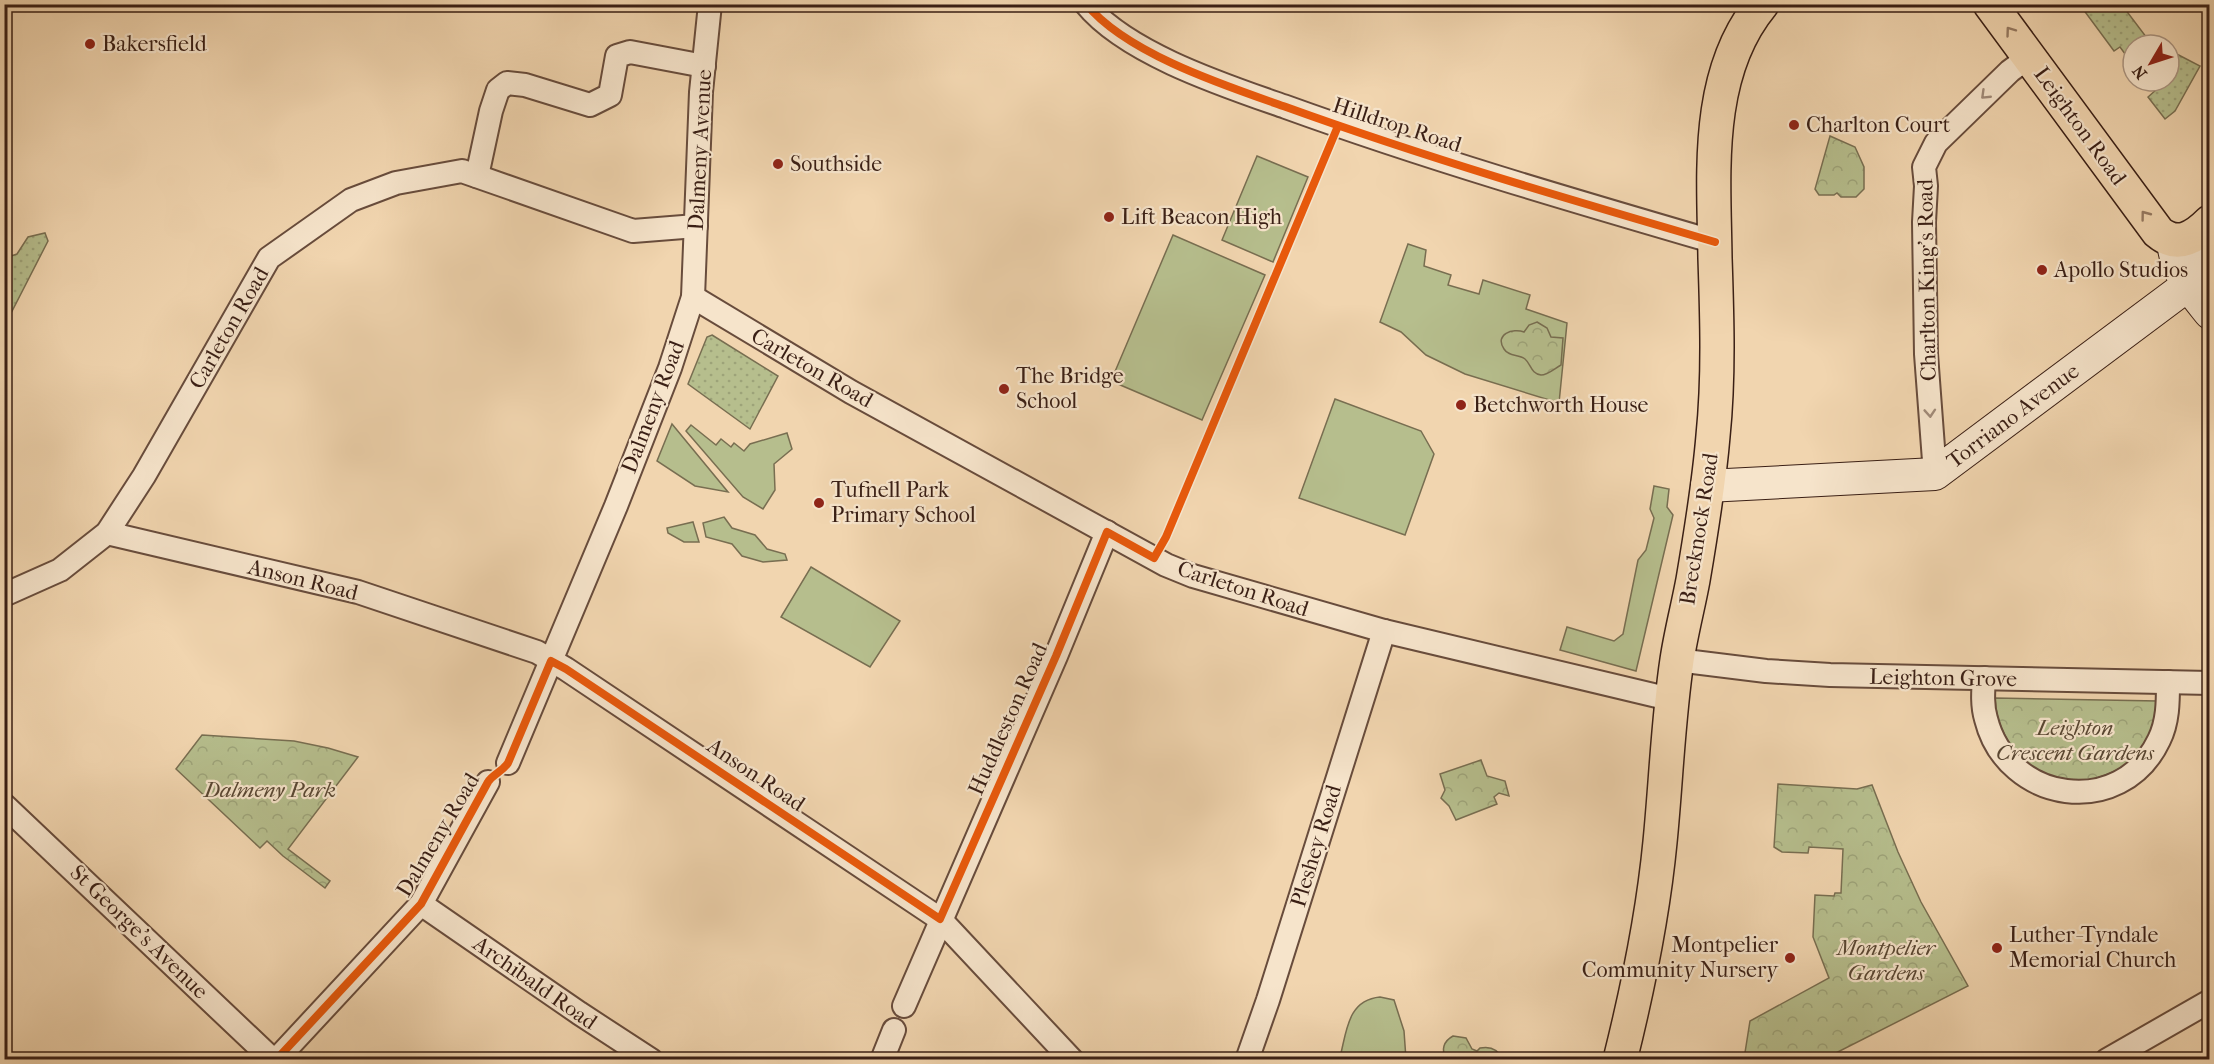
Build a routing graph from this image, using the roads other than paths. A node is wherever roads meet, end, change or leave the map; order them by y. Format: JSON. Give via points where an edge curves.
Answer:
{"nodes":[{"id":1,"x":710,"y":4,"type":"edge"},
{"id":2,"x":1086,"y":4,"type":"edge"},
{"id":3,"x":1762,"y":4,"type":"edge"},
{"id":4,"x":1990,"y":4,"type":"edge"},
{"id":5,"x":2029,"y":57,"type":"junction"},
{"id":6,"x":704,"y":66,"type":"junction"},
{"id":7,"x":477,"y":176,"type":"junction"},
{"id":8,"x":2210,"y":222,"type":"edge"},
{"id":9,"x":696,"y":226,"type":"junction"},
{"id":10,"x":2210,"y":227,"type":"edge"},
{"id":11,"x":2173,"y":241,"type":"junction"},
{"id":12,"x":1715,"y":242,"type":"junction"},
{"id":13,"x":2199,"y":288,"type":"edge"},
{"id":14,"x":693,"y":297,"type":"junction"},
{"id":15,"x":2210,"y":313,"type":"edge"},
{"id":16,"x":1935,"y":474,"type":"junction"},
{"id":17,"x":1707,"y":486,"type":"junction"},
{"id":18,"x":1107,"y":532,"type":"junction"},
{"id":19,"x":107,"y":533,"type":"junction"},
{"id":20,"x":4,"y":595,"type":"edge"},
{"id":21,"x":1384,"y":631,"type":"junction"},
{"id":22,"x":1677,"y":660,"type":"junction"},
{"id":23,"x":551,"y":661,"type":"junction"},
{"id":24,"x":1984,"y":678,"type":"junction"},
{"id":25,"x":2168,"y":682,"type":"junction"},
{"id":26,"x":2210,"y":683,"type":"edge"},
{"id":27,"x":1674,"y":700,"type":"junction"},
{"id":28,"x":508,"y":763,"type":"dead end"},
{"id":29,"x":488,"y":782,"type":"dead end"},
{"id":30,"x":4,"y":805,"type":"edge"},
{"id":31,"x":422,"y":904,"type":"junction"},
{"id":32,"x":940,"y":919,"type":"junction"},
{"id":33,"x":2210,"y":1001,"type":"edge"},
{"id":34,"x":904,"y":1006,"type":"dead end"},
{"id":35,"x":894,"y":1030,"type":"dead end"},
{"id":36,"x":274,"y":1059,"type":"edge"},
{"id":37,"x":651,"y":1059,"type":"edge"},
{"id":38,"x":882,"y":1059,"type":"edge"},
{"id":39,"x":1072,"y":1059,"type":"edge"},
{"id":40,"x":1247,"y":1059,"type":"edge"},
{"id":41,"x":1620,"y":1059,"type":"edge"},
{"id":42,"x":2107,"y":1059,"type":"edge"}],
"edges":[{"from":1,"to":6,"type":"street","name":"Dalmeny Avenue"},
{"from":2,"to":12,"type":"street","name":"Hilldrop Road","via":[[1142,48],[1224,85],[1375,138]]},
{"from":3,"to":12,"type":"main road","name":"Brecknock Road","via":[[1735,47],[1716,124]]},
{"from":5,"to":4,"type":"main road","name":"Leighton Road","one_way":true},
{"from":11,"to":5,"type":"main road","name":"Leighton Road","one_way":true,"via":[[2158,232]]},
{"from":5,"to":16,"type":"street","name":"Charlton King's Road","one_way":true,"via":[[1936,143],[1924,167],[1926,354]]},
{"from":6,"to":7,"type":"street","via":[[630,52],[617,56],[610,95],[590,105],[507,83],[498,90],[491,111]]},
{"from":6,"to":9,"type":"street","name":"Dalmeny Avenue"},
{"from":7,"to":9,"type":"street","name":"Carleton Road","via":[[633,231]]},
{"from":7,"to":19,"type":"street","name":"Carleton Road","via":[[462,171],[396,183],[351,200],[269,258]]},
{"from":8,"to":11,"type":"main road","via":[[2196,234]]},
{"from":9,"to":14,"type":"street","name":"Dalmeny Avenue"},
{"from":10,"to":13,"type":"street","via":[[2198,269]]},
{"from":11,"to":13,"type":"street","via":[[2177,267]]},
{"from":12,"to":17,"type":"main road","name":"Brecknock Road","via":[[1715,404]]},
{"from":13,"to":15,"type":"street"},
{"from":13,"to":16,"type":"street","name":"Torriano Avenue"},
{"from":14,"to":18,"type":"street","name":"Carleton Road","via":[[851,392]]},
{"from":14,"to":23,"type":"street","name":"Dalmeny Road","via":[[670,368]]},
{"from":16,"to":17,"type":"street","name":"Torriano Avenue"},
{"from":17,"to":22,"type":"main road","name":"Brecknock Road"},
{"from":18,"to":21,"type":"street","name":"Carleton Road","via":[[1193,576]]},
{"from":18,"to":32,"type":"street","name":"Huddleston Road"},
{"from":19,"to":20,"type":"street","name":"Carleton Road","via":[[60,570]]},
{"from":19,"to":23,"type":"street","name":"Anson Road","via":[[358,592],[537,652]]},
{"from":21,"to":27,"type":"street","name":"Carleton Road"},
{"from":21,"to":40,"type":"street","name":"Pleshey Road"},
{"from":22,"to":24,"type":"street","name":"Leighton Grove","via":[[1830,675]]},
{"from":22,"to":27,"type":"main road","name":"Brecknock Road"},
{"from":23,"to":28,"type":"street","name":"Dalmeny Road"},
{"from":23,"to":32,"type":"street","name":"Anson Road"},
{"from":24,"to":25,"type":"street","name":"Leighton Grove"},
{"from":24,"to":25,"type":"street","via":[[1985,718],[1999,749],[2034,783],[2070,792],[2106,788],[2141,766],[2164,729]]},
{"from":25,"to":26,"type":"street","name":"Leighton Grove"},
{"from":27,"to":41,"type":"main road","name":"Brecknock Road","via":[[1655,878],[1637,987]]},
{"from":29,"to":31,"type":"street","name":"Dalmeny Road"},
{"from":30,"to":36,"type":"street","name":"St George's Avenue"},
{"from":31,"to":36,"type":"street","name":"Dalmeny Road"},
{"from":31,"to":37,"type":"street","name":"Archibald Road"},
{"from":32,"to":34,"type":"street","name":"Huddleston Road"},
{"from":32,"to":39,"type":"street","name":"Anson Road"},
{"from":33,"to":42,"type":"street"},
{"from":35,"to":38,"type":"street"}]}
